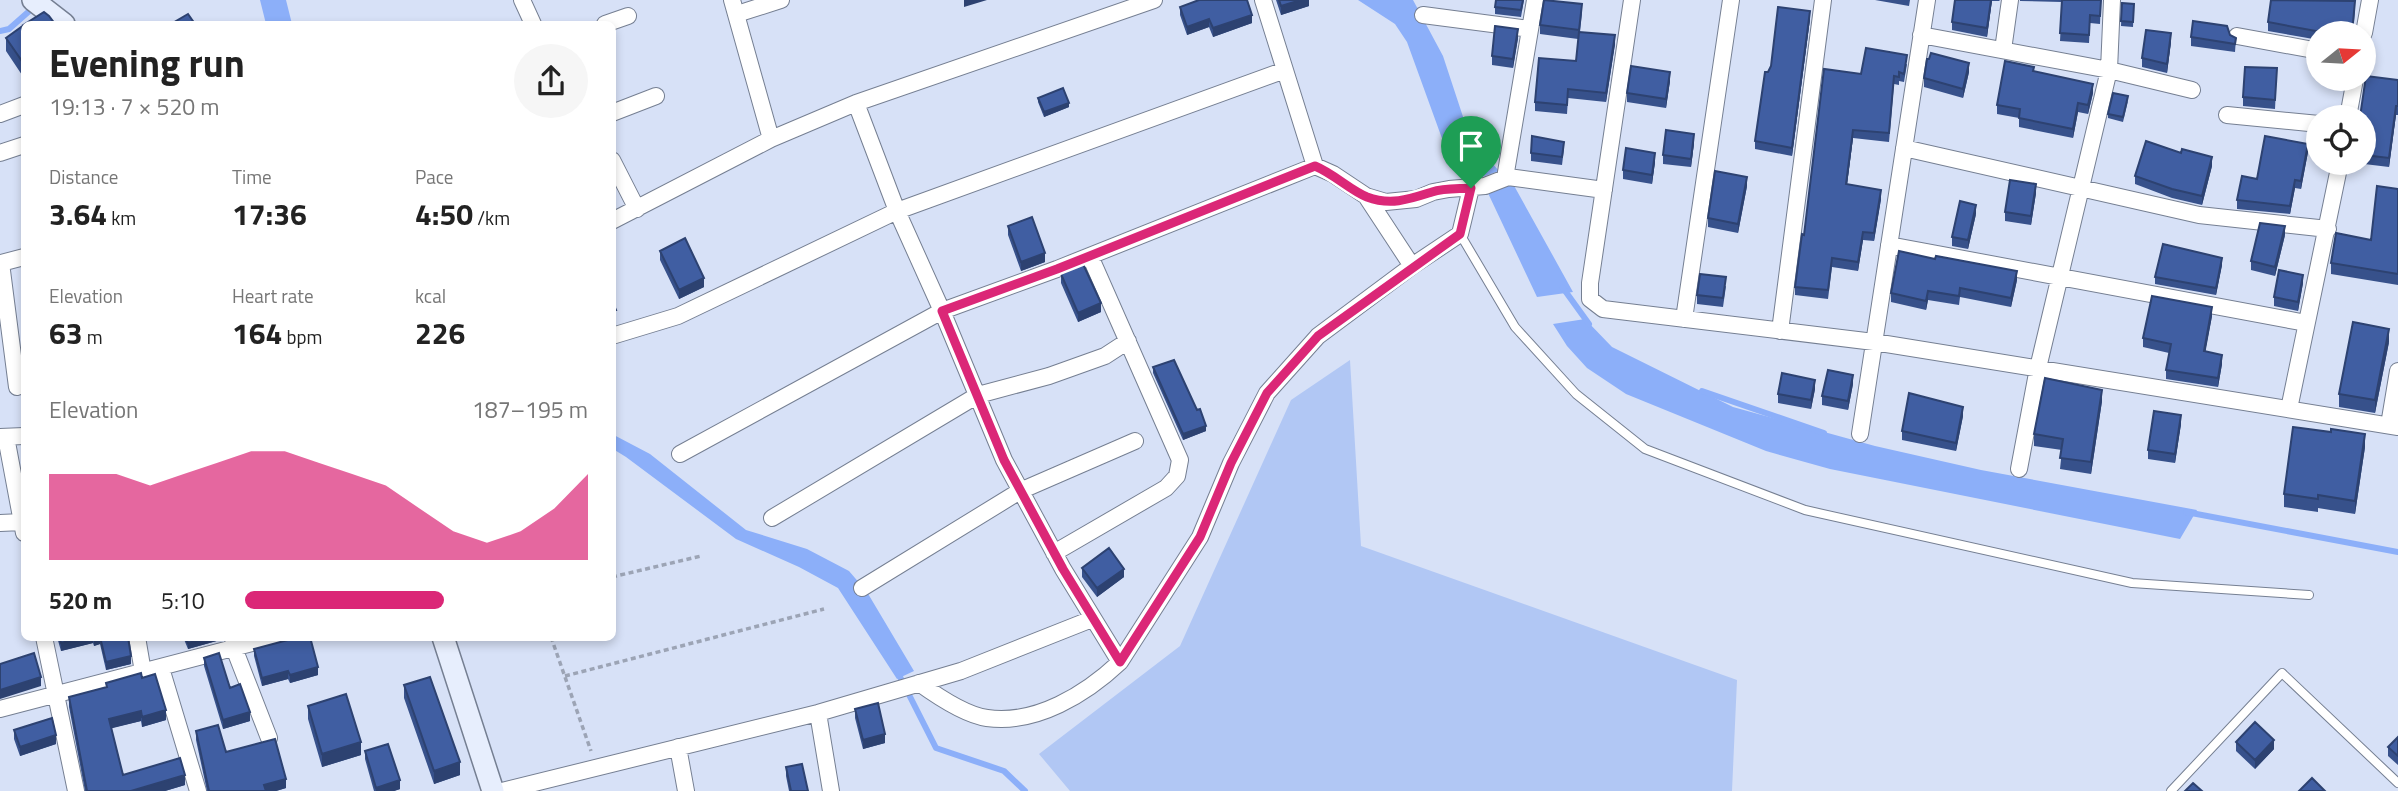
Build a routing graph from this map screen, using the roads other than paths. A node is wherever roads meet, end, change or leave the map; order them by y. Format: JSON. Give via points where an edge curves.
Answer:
{"nodes":[{"id":1,"x":33,"y":0,"type":"edge"},
{"id":2,"x":522,"y":0,"type":"edge"},
{"id":3,"x":781,"y":0,"type":"edge"},
{"id":4,"x":1154,"y":0,"type":"edge"},
{"id":5,"x":1263,"y":0,"type":"edge"},
{"id":6,"x":1535,"y":0,"type":"edge"},
{"id":7,"x":1632,"y":0,"type":"edge"},
{"id":8,"x":1731,"y":0,"type":"edge"},
{"id":9,"x":1823,"y":0,"type":"edge"},
{"id":10,"x":1927,"y":0,"type":"edge"},
{"id":11,"x":2010,"y":0,"type":"edge"},
{"id":12,"x":2112,"y":0,"type":"edge"},
{"id":13,"x":2370,"y":0,"type":"edge"},
{"id":14,"x":735,"y":7,"type":"edge"},
{"id":15,"x":1103,"y":8,"type":"edge"},
{"id":16,"x":1423,"y":15,"type":"dead end"},
{"id":17,"x":628,"y":16,"type":"dead end"},
{"id":18,"x":60,"y":21,"type":"edge"},
{"id":19,"x":532,"y":21,"type":"edge"},
{"id":20,"x":614,"y":21,"type":"edge"},
{"id":21,"x":2366,"y":21,"type":"edge"},
{"id":22,"x":1530,"y":29,"type":"junction"},
{"id":23,"x":1921,"y":35,"type":"junction"},
{"id":24,"x":2237,"y":36,"type":"edge"},
{"id":25,"x":2306,"y":49,"type":"edge"},
{"id":26,"x":2003,"y":50,"type":"junction"},
{"id":27,"x":1285,"y":70,"type":"junction"},
{"id":28,"x":2109,"y":70,"type":"junction"},
{"id":29,"x":2192,"y":90,"type":"dead end"},
{"id":30,"x":656,"y":96,"type":"dead end"},
{"id":31,"x":856,"y":103,"type":"junction"},
{"id":32,"x":21,"y":106,"type":"edge"},
{"id":33,"x":616,"y":111,"type":"edge"},
{"id":34,"x":0,"y":114,"type":"edge"},
{"id":35,"x":2227,"y":115,"type":"dead end"},
{"id":36,"x":2306,"y":123,"type":"edge"},
{"id":37,"x":771,"y":139,"type":"junction"},
{"id":38,"x":21,"y":146,"type":"edge"},
{"id":39,"x":1904,"y":148,"type":"junction"},
{"id":40,"x":0,"y":153,"type":"edge"},
{"id":41,"x":1315,"y":166,"type":"junction"},
{"id":42,"x":616,"y":168,"type":"edge"},
{"id":43,"x":2338,"y":175,"type":"edge"},
{"id":44,"x":1504,"y":179,"type":"junction"},
{"id":45,"x":1478,"y":187,"type":"junction"},
{"id":46,"x":2081,"y":187,"type":"junction"},
{"id":47,"x":1604,"y":190,"type":"junction"},
{"id":48,"x":1366,"y":197,"type":"junction"},
{"id":49,"x":637,"y":209,"type":"junction"},
{"id":50,"x":897,"y":211,"type":"junction"},
{"id":51,"x":616,"y":219,"type":"edge"},
{"id":52,"x":2328,"y":229,"type":"junction"},
{"id":53,"x":1460,"y":234,"type":"junction"},
{"id":54,"x":1889,"y":245,"type":"junction"},
{"id":55,"x":1090,"y":256,"type":"junction"},
{"id":56,"x":21,"y":258,"type":"edge"},
{"id":57,"x":1412,"y":266,"type":"junction"},
{"id":58,"x":2060,"y":276,"type":"junction"},
{"id":59,"x":942,"y":311,"type":"junction"},
{"id":60,"x":1684,"y":319,"type":"junction"},
{"id":61,"x":2305,"y":323,"type":"junction"},
{"id":62,"x":1780,"y":331,"type":"junction"},
{"id":63,"x":616,"y":336,"type":"edge"},
{"id":64,"x":1128,"y":341,"type":"junction"},
{"id":65,"x":1874,"y":342,"type":"junction"},
{"id":66,"x":2038,"y":368,"type":"junction"},
{"id":67,"x":2398,"y":371,"type":"edge"},
{"id":68,"x":17,"y":387,"type":"dead end"},
{"id":69,"x":978,"y":395,"type":"junction"},
{"id":70,"x":2289,"y":409,"type":"junction"},
{"id":71,"x":2393,"y":426,"type":"edge"},
{"id":72,"x":1860,"y":434,"type":"dead end"},
{"id":73,"x":21,"y":436,"type":"edge"},
{"id":74,"x":3,"y":437,"type":"edge"},
{"id":75,"x":1135,"y":441,"type":"dead end"},
{"id":76,"x":680,"y":454,"type":"dead end"},
{"id":77,"x":2019,"y":469,"type":"dead end"},
{"id":78,"x":1020,"y":491,"type":"junction"},
{"id":79,"x":21,"y":519,"type":"edge"},
{"id":80,"x":772,"y":519,"type":"dead end"},
{"id":81,"x":0,"y":523,"type":"edge"},
{"id":82,"x":21,"y":528,"type":"edge"},
{"id":83,"x":1054,"y":553,"type":"junction"},
{"id":84,"x":862,"y":588,"type":"dead end"},
{"id":85,"x":2309,"y":595,"type":"dead end"},
{"id":86,"x":1092,"y":620,"type":"junction"},
{"id":87,"x":45,"y":641,"type":"edge"},
{"id":88,"x":138,"y":641,"type":"edge"},
{"id":89,"x":444,"y":641,"type":"edge"},
{"id":90,"x":233,"y":643,"type":"edge"},
{"id":91,"x":1120,"y":662,"type":"junction"},
{"id":92,"x":161,"y":667,"type":"junction"},
{"id":93,"x":143,"y":672,"type":"junction"},
{"id":94,"x":913,"y":685,"type":"junction"},
{"id":95,"x":55,"y":695,"type":"junction"},
{"id":96,"x":0,"y":709,"type":"edge"},
{"id":97,"x":818,"y":713,"type":"junction"},
{"id":98,"x":269,"y":738,"type":"edge"},
{"id":99,"x":678,"y":747,"type":"junction"},
{"id":100,"x":2398,"y":783,"type":"edge"},
{"id":101,"x":76,"y":791,"type":"edge"},
{"id":102,"x":198,"y":791,"type":"edge"},
{"id":103,"x":493,"y":791,"type":"edge"},
{"id":104,"x":502,"y":791,"type":"edge"},
{"id":105,"x":686,"y":791,"type":"edge"},
{"id":106,"x":831,"y":791,"type":"edge"},
{"id":107,"x":2171,"y":791,"type":"edge"}],
"edges":[{"from":1,"to":18,"type":"street"},
{"from":2,"to":19,"type":"street"},
{"from":3,"to":14,"type":"street"},
{"from":4,"to":15,"type":"street"},
{"from":5,"to":27,"type":"street"},
{"from":6,"to":22,"type":"street"},
{"from":7,"to":47,"type":"street"},
{"from":8,"to":60,"type":"street"},
{"from":9,"to":62,"type":"street"},
{"from":10,"to":23,"type":"street"},
{"from":11,"to":26,"type":"street"},
{"from":12,"to":28,"type":"street"},
{"from":13,"to":21,"type":"street"},
{"from":14,"to":37,"type":"street"},
{"from":15,"to":31,"type":"street"},
{"from":16,"to":22,"type":"street"},
{"from":17,"to":20,"type":"street"},
{"from":22,"to":44,"type":"street"},
{"from":23,"to":26,"type":"street"},
{"from":23,"to":39,"type":"street"},
{"from":24,"to":25,"type":"street"},
{"from":26,"to":28,"type":"street"},
{"from":27,"to":41,"type":"street"},
{"from":27,"to":50,"type":"street"},
{"from":28,"to":29,"type":"street"},
{"from":28,"to":46,"type":"street"},
{"from":30,"to":33,"type":"street"},
{"from":31,"to":37,"type":"street"},
{"from":31,"to":50,"type":"street"},
{"from":32,"to":34,"type":"street"},
{"from":35,"to":36,"type":"street"},
{"from":37,"to":49,"type":"street"},
{"from":38,"to":40,"type":"street"},
{"from":39,"to":46,"type":"street"},
{"from":39,"to":54,"type":"street"},
{"from":41,"to":48,"type":"street"},
{"from":41,"to":55,"type":"street"},
{"from":42,"to":49,"type":"street"},
{"from":43,"to":52,"type":"street"},
{"from":44,"to":45,"type":"street"},
{"from":44,"to":47,"type":"street"},
{"from":45,"to":48,"type":"street","via":[[1386,202]]},
{"from":45,"to":53,"type":"street"},
{"from":46,"to":52,"type":"street","via":[[2199,215]]},
{"from":46,"to":58,"type":"street"},
{"from":47,"to":60,"type":"street","via":[[1590,299],[1603,309]]},
{"from":48,"to":57,"type":"street"},
{"from":49,"to":51,"type":"street"},
{"from":50,"to":59,"type":"street"},
{"from":50,"to":63,"type":"street","via":[[678,316]]},
{"from":52,"to":61,"type":"street"},
{"from":53,"to":57,"type":"street"},
{"from":53,"to":85,"type":"lane","via":[[1515,327],[1576,394],[1645,449],[1805,510],[2132,583]]},
{"from":54,"to":58,"type":"street"},
{"from":54,"to":65,"type":"street"},
{"from":55,"to":59,"type":"street"},
{"from":55,"to":64,"type":"street"},
{"from":56,"to":68,"type":"street","via":[[1,263]]},
{"from":57,"to":91,"type":"street","via":[[1318,336],[1267,393],[1200,537]]},
{"from":58,"to":61,"type":"street"},
{"from":58,"to":66,"type":"street"},
{"from":59,"to":69,"type":"street"},
{"from":59,"to":76,"type":"street"},
{"from":60,"to":62,"type":"street"},
{"from":61,"to":70,"type":"street"},
{"from":62,"to":65,"type":"street"},
{"from":64,"to":69,"type":"street","via":[[1105,356]]},
{"from":64,"to":83,"type":"street","via":[[1180,460],[1177,476],[1166,488]]},
{"from":65,"to":66,"type":"street"},
{"from":65,"to":72,"type":"street"},
{"from":66,"to":70,"type":"street"},
{"from":66,"to":77,"type":"street"},
{"from":67,"to":71,"type":"street"},
{"from":69,"to":78,"type":"street"},
{"from":69,"to":80,"type":"street"},
{"from":70,"to":71,"type":"street"},
{"from":73,"to":74,"type":"street"},
{"from":74,"to":79,"type":"street"},
{"from":75,"to":78,"type":"street"},
{"from":78,"to":83,"type":"street"},
{"from":78,"to":84,"type":"street"},
{"from":81,"to":82,"type":"street"},
{"from":83,"to":86,"type":"street"},
{"from":86,"to":91,"type":"street"},
{"from":86,"to":94,"type":"street"},
{"from":87,"to":95,"type":"street"},
{"from":88,"to":93,"type":"street"},
{"from":89,"to":103,"type":"street"},
{"from":90,"to":92,"type":"street"},
{"from":90,"to":98,"type":"street"},
{"from":91,"to":94,"type":"street","via":[[1090,688],[1028,716],[986,718]]},
{"from":92,"to":93,"type":"street"},
{"from":92,"to":102,"type":"street"},
{"from":93,"to":95,"type":"street"},
{"from":94,"to":97,"type":"street"},
{"from":95,"to":96,"type":"street"},
{"from":95,"to":101,"type":"street"},
{"from":97,"to":99,"type":"street"},
{"from":97,"to":106,"type":"street"},
{"from":99,"to":104,"type":"street"},
{"from":99,"to":105,"type":"street"},
{"from":100,"to":107,"type":"lane","via":[[2282,673]]}]}
